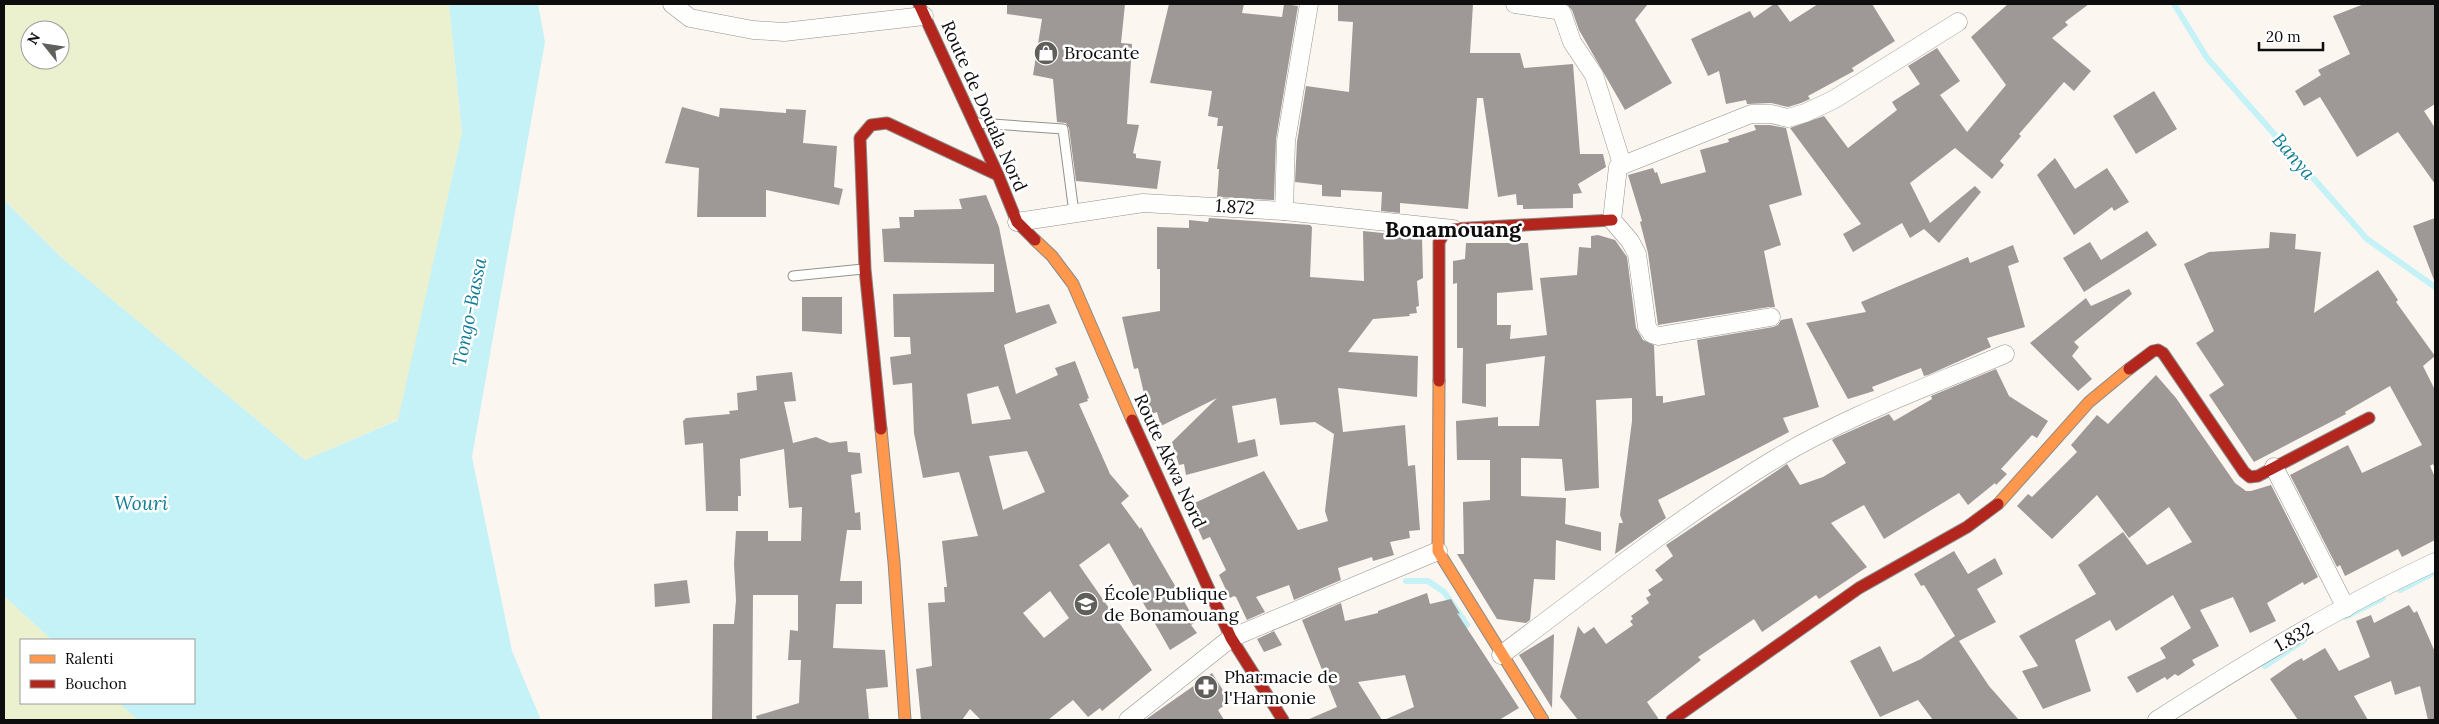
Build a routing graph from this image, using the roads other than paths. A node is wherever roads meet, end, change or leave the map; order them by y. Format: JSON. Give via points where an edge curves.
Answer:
{"nodes":[{"id":1,"x":672,"y":4,"type":"edge"},
{"id":2,"x":1309,"y":4,"type":"edge"},
{"id":3,"x":1515,"y":4,"type":"edge"},
{"id":4,"x":922,"y":10,"type":"edge"},
{"id":5,"x":1958,"y":22,"type":"dead end"},
{"id":6,"x":974,"y":122,"type":"junction"},
{"id":7,"x":1622,"y":164,"type":"junction"},
{"id":8,"x":998,"y":175,"type":"junction"},
{"id":9,"x":1284,"y":211,"type":"junction"},
{"id":10,"x":1074,"y":213,"type":"junction"},
{"id":11,"x":1612,"y":220,"type":"junction"},
{"id":12,"x":1017,"y":222,"type":"junction"},
{"id":13,"x":1454,"y":229,"type":"junction"},
{"id":14,"x":866,"y":269,"type":"junction"},
{"id":15,"x":793,"y":276,"type":"dead end"},
{"id":16,"x":1771,"y":317,"type":"dead end"},
{"id":17,"x":2005,"y":354,"type":"dead end"},
{"id":18,"x":2369,"y":418,"type":"dead end"},
{"id":19,"x":2274,"y":467,"type":"junction"},
{"id":20,"x":1438,"y":551,"type":"junction"},
{"id":21,"x":2435,"y":562,"type":"edge"},
{"id":22,"x":2346,"y":608,"type":"junction"},
{"id":23,"x":1231,"y":638,"type":"junction"},
{"id":24,"x":1501,"y":655,"type":"junction"},
{"id":25,"x":905,"y":720,"type":"edge"},
{"id":26,"x":1128,"y":720,"type":"edge"},
{"id":27,"x":1283,"y":720,"type":"edge"},
{"id":28,"x":1543,"y":720,"type":"edge"},
{"id":29,"x":1672,"y":720,"type":"edge"},
{"id":30,"x":2156,"y":720,"type":"edge"}],
"edges":[{"from":1,"to":4,"type":"street","via":[[690,18],[753,30],[784,32]]},
{"from":2,"to":9,"type":"street","via":[[1286,141]]},
{"from":3,"to":7,"type":"street","via":[[1562,13],[1572,42],[1594,75]]},
{"from":4,"to":6,"type":"street","name":"Route de Douala Nord"},
{"from":5,"to":7,"type":"street","via":[[1833,100],[1805,113],[1788,118],[1751,114]]},
{"from":6,"to":8,"type":"street","name":"Route de Douala Nord"},
{"from":6,"to":10,"type":"lane","via":[[1062,128]]},
{"from":7,"to":11,"type":"street","via":[[1616,172]]},
{"from":8,"to":12,"type":"street","name":"Route de Douala Nord"},
{"from":8,"to":14,"type":"street","via":[[887,123],[871,126],[860,138]]},
{"from":9,"to":10,"type":"street","name":"1.872","via":[[1142,203]]},
{"from":9,"to":13,"type":"street","name":"1.872"},
{"from":10,"to":12,"type":"street","name":"1.872"},
{"from":11,"to":13,"type":"street"},
{"from":11,"to":16,"type":"street","via":[[1637,254],[1646,327],[1652,334],[1659,336]]},
{"from":12,"to":23,"type":"street","name":"Route Akwa Nord","via":[[1052,256],[1073,284]]},
{"from":13,"to":20,"type":"street","via":[[1443,235],[1439,242]]},
{"from":14,"to":15,"type":"lane"},
{"from":14,"to":25,"type":"street","via":[[894,562]]},
{"from":17,"to":24,"type":"street","via":[[1849,421],[1776,458],[1709,501]]},
{"from":18,"to":19,"type":"street"},
{"from":19,"to":22,"type":"street"},
{"from":19,"to":29,"type":"street","via":[[2258,476],[2244,472],[2163,353],[2153,351],[2107,384],[1992,510],[1859,588]]},
{"from":20,"to":23,"type":"street"},
{"from":20,"to":24,"type":"street"},
{"from":21,"to":22,"type":"street","name":"1.832"},
{"from":22,"to":30,"type":"street","name":"1.832","via":[[2239,667]]},
{"from":23,"to":26,"type":"street"},
{"from":23,"to":27,"type":"street","name":"Route Akwa Nord"},
{"from":24,"to":28,"type":"street"}]}
